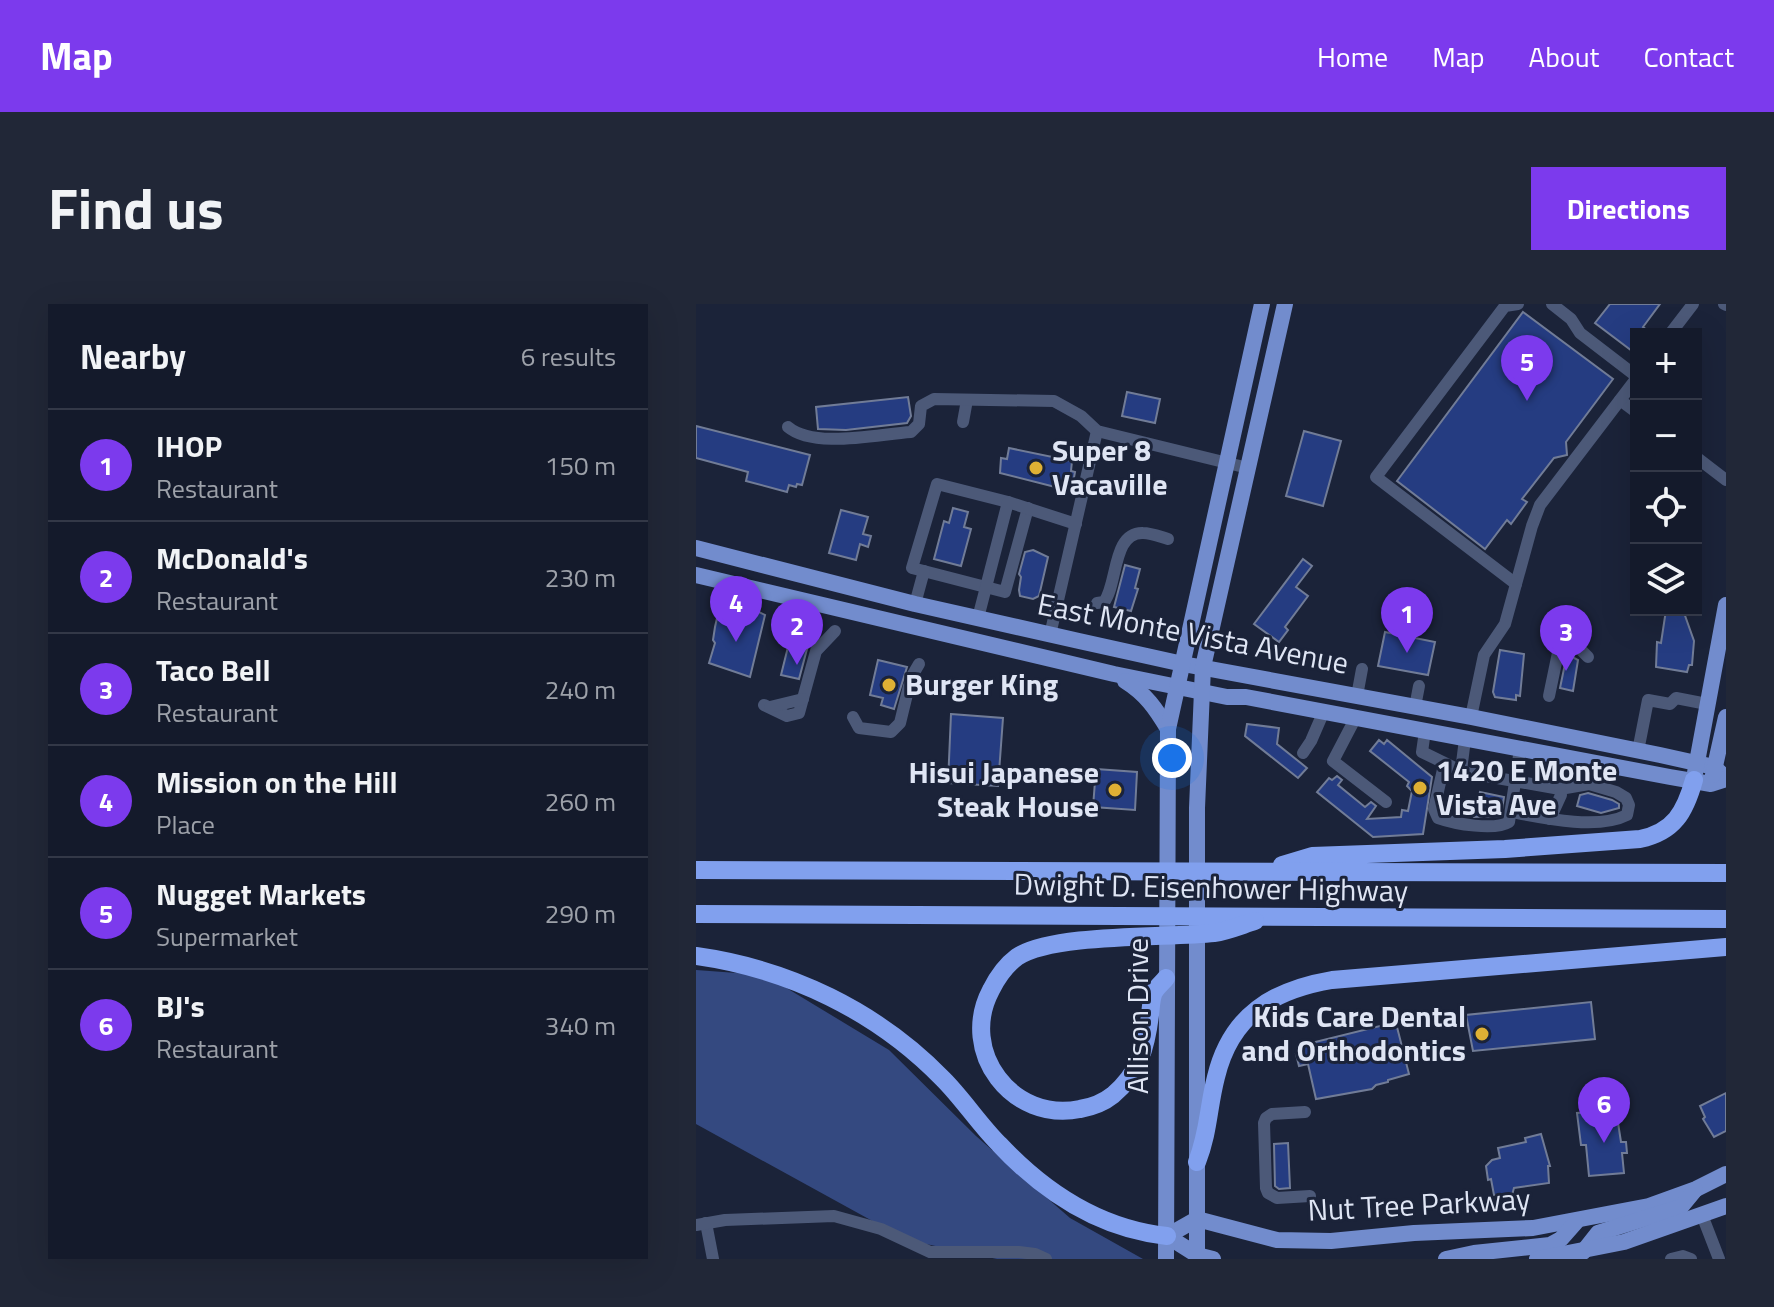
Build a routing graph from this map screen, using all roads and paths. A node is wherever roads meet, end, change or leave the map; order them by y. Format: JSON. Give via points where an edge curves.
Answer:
{"nodes":[{"id":1,"x":1262,"y":304,"type":"edge"},
{"id":2,"x":1285,"y":304,"type":"edge"},
{"id":3,"x":1518,"y":304,"type":"edge"},
{"id":4,"x":1552,"y":304,"type":"edge"},
{"id":5,"x":1693,"y":304,"type":"edge"},
{"id":6,"x":1675,"y":328,"type":"edge"},
{"id":7,"x":1630,"y":373,"type":"edge"},
{"id":8,"x":1630,"y":386,"type":"edge"},
{"id":9,"x":967,"y":400,"type":"junction"},
{"id":10,"x":1620,"y":400,"type":"junction"},
{"id":11,"x":1630,"y":408,"type":"edge"},
{"id":12,"x":963,"y":422,"type":"dead end"},
{"id":13,"x":788,"y":427,"type":"dead end"},
{"id":14,"x":1097,"y":431,"type":"junction"},
{"id":15,"x":1702,"y":462,"type":"edge"},
{"id":16,"x":1227,"y":463,"type":"junction"},
{"id":17,"x":1248,"y":468,"type":"junction"},
{"id":18,"x":1726,"y":480,"type":"edge"},
{"id":19,"x":1008,"y":502,"type":"junction"},
{"id":20,"x":1028,"y":508,"type":"junction"},
{"id":21,"x":1076,"y":524,"type":"junction"},
{"id":22,"x":1168,"y":539,"type":"dead end"},
{"id":23,"x":696,"y":548,"type":"edge"},
{"id":24,"x":924,"y":571,"type":"junction"},
{"id":25,"x":696,"y":575,"type":"edge"},
{"id":26,"x":1516,"y":584,"type":"junction"},
{"id":27,"x":987,"y":587,"type":"junction"},
{"id":28,"x":1097,"y":603,"type":"dead end"},
{"id":29,"x":915,"y":604,"type":"junction"},
{"id":30,"x":1726,"y":605,"type":"edge"},
{"id":31,"x":978,"y":618,"type":"junction"},
{"id":32,"x":835,"y":631,"type":"dead end"},
{"id":33,"x":1050,"y":635,"type":"junction"},
{"id":34,"x":1588,"y":657,"type":"dead end"},
{"id":35,"x":919,"y":664,"type":"dead end"},
{"id":36,"x":1183,"y":664,"type":"junction"},
{"id":37,"x":1203,"y":667,"type":"junction"},
{"id":38,"x":1362,"y":669,"type":"dead end"},
{"id":39,"x":1114,"y":674,"type":"junction"},
{"id":40,"x":1419,"y":686,"type":"dead end"},
{"id":41,"x":1177,"y":687,"type":"junction"},
{"id":42,"x":1204,"y":692,"type":"junction"},
{"id":43,"x":1357,"y":696,"type":"junction"},
{"id":44,"x":1549,"y":696,"type":"dead end"},
{"id":45,"x":1707,"y":704,"type":"junction"},
{"id":46,"x":767,"y":706,"type":"dead end"},
{"id":47,"x":1415,"y":707,"type":"junction"},
{"id":48,"x":1324,"y":711,"type":"junction"},
{"id":49,"x":853,"y":717,"type":"dead end"},
{"id":50,"x":1356,"y":717,"type":"junction"},
{"id":51,"x":1471,"y":717,"type":"junction"},
{"id":52,"x":1726,"y":717,"type":"edge"},
{"id":53,"x":1393,"y":725,"type":"junction"},
{"id":54,"x":1168,"y":729,"type":"junction"},
{"id":55,"x":1425,"y":731,"type":"junction"},
{"id":56,"x":1561,"y":735,"type":"junction"},
{"id":57,"x":1465,"y":739,"type":"junction"},
{"id":58,"x":1520,"y":749,"type":"junction"},
{"id":59,"x":1638,"y":751,"type":"junction"},
{"id":60,"x":1303,"y":753,"type":"dead end"},
{"id":61,"x":1442,"y":769,"type":"junction"},
{"id":62,"x":1461,"y":771,"type":"junction"},
{"id":63,"x":1711,"y":776,"type":"edge"},
{"id":64,"x":1517,"y":780,"type":"junction"},
{"id":65,"x":1560,"y":789,"type":"junction"},
{"id":66,"x":1386,"y":802,"type":"dead end"},
{"id":67,"x":1512,"y":812,"type":"junction"},
{"id":68,"x":1550,"y":819,"type":"junction"},
{"id":69,"x":696,"y":870,"type":"edge"},
{"id":70,"x":1261,"y":872,"type":"junction"},
{"id":71,"x":1726,"y":873,"type":"edge"},
{"id":72,"x":696,"y":914,"type":"edge"},
{"id":73,"x":1265,"y":918,"type":"junction"},
{"id":74,"x":1726,"y":919,"type":"edge"},
{"id":75,"x":1726,"y":947,"type":"edge"},
{"id":76,"x":696,"y":956,"type":"edge"},
{"id":77,"x":1166,"y":978,"type":"junction"},
{"id":78,"x":1305,"y":1112,"type":"dead end"},
{"id":79,"x":1197,"y":1162,"type":"junction"},
{"id":80,"x":1726,"y":1174,"type":"edge"},
{"id":81,"x":1696,"y":1189,"type":"junction"},
{"id":82,"x":1310,"y":1196,"type":"dead end"},
{"id":83,"x":1726,"y":1206,"type":"edge"},
{"id":84,"x":1702,"y":1215,"type":"junction"},
{"id":85,"x":1197,"y":1219,"type":"junction"},
{"id":86,"x":1576,"y":1222,"type":"junction"},
{"id":87,"x":701,"y":1224,"type":"edge"},
{"id":88,"x":1167,"y":1236,"type":"junction"},
{"id":89,"x":1583,"y":1255,"type":"edge"},
{"id":90,"x":1010,"y":1256,"type":"edge"},
{"id":91,"x":1203,"y":1258,"type":"edge"},
{"id":92,"x":713,"y":1259,"type":"edge"},
{"id":93,"x":1046,"y":1259,"type":"edge"},
{"id":94,"x":1166,"y":1259,"type":"edge"},
{"id":95,"x":1446,"y":1259,"type":"edge"},
{"id":96,"x":1537,"y":1259,"type":"edge"},
{"id":97,"x":1671,"y":1259,"type":"edge"},
{"id":98,"x":1691,"y":1259,"type":"edge"},
{"id":99,"x":1719,"y":1259,"type":"edge"}],
"edges":[{"from":1,"to":16,"type":"main road","name":"Allison Drive"},
{"from":2,"to":17,"type":"main road","name":"Allison Drive"},
{"from":3,"to":26,"type":"street","via":[[1505,306],[1376,477]]},
{"from":4,"to":7,"type":"street"},
{"from":5,"to":6,"type":"street"},
{"from":8,"to":10,"type":"street"},
{"from":9,"to":12,"type":"street"},
{"from":9,"to":13,"type":"street","via":[[934,399],[921,406],[919,424],[911,432],[814,440]]},
{"from":9,"to":14,"type":"street","via":[[1054,401]]},
{"from":10,"to":11,"type":"street"},
{"from":10,"to":26,"type":"street","via":[[1540,505]]},
{"from":14,"to":16,"type":"street"},
{"from":14,"to":21,"type":"street"},
{"from":15,"to":18,"type":"street"},
{"from":16,"to":17,"type":"street"},
{"from":16,"to":36,"type":"main road","name":"Allison Drive"},
{"from":17,"to":37,"type":"main road","name":"Allison Drive"},
{"from":19,"to":20,"type":"street"},
{"from":19,"to":24,"type":"street","via":[[937,484],[912,568]]},
{"from":19,"to":27,"type":"street"},
{"from":20,"to":21,"type":"street"},
{"from":20,"to":27,"type":"street","via":[[1005,592]]},
{"from":21,"to":33,"type":"street"},
{"from":22,"to":28,"type":"street","via":[[1144,533],[1130,537],[1120,550],[1109,595]]},
{"from":23,"to":29,"type":"main road","name":"East Monte Vista Avenue"},
{"from":24,"to":27,"type":"street"},
{"from":24,"to":29,"type":"street"},
{"from":25,"to":39,"type":"main road","name":"East Monte Vista Avenue"},
{"from":26,"to":51,"type":"street","via":[[1505,624],[1484,655]]},
{"from":27,"to":31,"type":"street"},
{"from":29,"to":31,"type":"main road","name":"East Monte Vista Avenue"},
{"from":30,"to":45,"type":"main road"},
{"from":31,"to":33,"type":"main road","name":"East Monte Vista Avenue"},
{"from":32,"to":46,"type":"street","via":[[816,651],[802,708],[793,716]]},
{"from":33,"to":36,"type":"main road","name":"East Monte Vista Avenue"},
{"from":34,"to":44,"type":"street","via":[[1573,645],[1559,648]]},
{"from":35,"to":49,"type":"street","via":[[900,723],[891,732],[859,728]]},
{"from":36,"to":37,"type":"main road","name":"East Monte Vista Avenue"},
{"from":36,"to":41,"type":"main road","name":"Allison Drive"},
{"from":37,"to":42,"type":"main road","name":"Allison Drive"},
{"from":37,"to":43,"type":"main road","name":"East Monte Vista Avenue"},
{"from":38,"to":43,"type":"street"},
{"from":39,"to":41,"type":"main road","name":"East Monte Vista Avenue"},
{"from":39,"to":54,"type":"main road","via":[[1140,690]]},
{"from":40,"to":47,"type":"street"},
{"from":41,"to":42,"type":"main road","name":"East Monte Vista Avenue"},
{"from":41,"to":54,"type":"main road","name":"Allison Drive"},
{"from":42,"to":48,"type":"main road","name":"East Monte Vista Avenue"},
{"from":42,"to":79,"type":"main road","name":"Allison Drive","via":[[1197,808]]},
{"from":43,"to":47,"type":"main road","name":"East Monte Vista Avenue"},
{"from":45,"to":59,"type":"street","via":[[1648,700]]},
{"from":45,"to":63,"type":"main road"},
{"from":47,"to":51,"type":"main road","name":"East Monte Vista Avenue"},
{"from":48,"to":50,"type":"main road","name":"East Monte Vista Avenue"},
{"from":48,"to":60,"type":"street"},
{"from":50,"to":53,"type":"main road","name":"East Monte Vista Avenue"},
{"from":50,"to":66,"type":"street","via":[[1333,761]]},
{"from":51,"to":53,"type":"main road","via":[[1459,727],[1415,720]]},
{"from":51,"to":56,"type":"main road","name":"East Monte Vista Avenue"},
{"from":52,"to":63,"type":"main road"},
{"from":53,"to":55,"type":"main road","name":"East Monte Vista Avenue"},
{"from":54,"to":77,"type":"main road","name":"Allison Drive"},
{"from":55,"to":57,"type":"main road","name":"East Monte Vista Avenue"},
{"from":55,"to":61,"type":"street","via":[[1422,752]]},
{"from":56,"to":57,"type":"main road","via":[[1536,740],[1479,730]]},
{"from":56,"to":59,"type":"main road","name":"East Monte Vista Avenue"},
{"from":57,"to":58,"type":"main road","name":"East Monte Vista Avenue"},
{"from":57,"to":62,"type":"street"},
{"from":58,"to":63,"type":"main road","name":"East Monte Vista Avenue"},
{"from":58,"to":64,"type":"street"},
{"from":59,"to":63,"type":"main road","name":"East Monte Vista Avenue"},
{"from":61,"to":62,"type":"street"},
{"from":61,"to":67,"type":"street","via":[[1434,809],[1438,818],[1500,828]]},
{"from":62,"to":64,"type":"street"},
{"from":63,"to":70,"type":"highway","via":[[1669,828],[1657,835],[1505,849],[1312,856]]},
{"from":64,"to":65,"type":"street"},
{"from":64,"to":67,"type":"street"},
{"from":65,"to":68,"type":"street"},
{"from":65,"to":68,"type":"street","via":[[1589,784],[1616,792],[1626,798],[1627,815],[1589,822]]},
{"from":67,"to":68,"type":"street"},
{"from":69,"to":70,"type":"highway","name":"Dwight D. Eisenhower Highway"},
{"from":70,"to":71,"type":"highway","name":"Dwight D. Eisenhower Highway"},
{"from":72,"to":73,"type":"highway","name":"Dwight D. Eisenhower Highway"},
{"from":73,"to":74,"type":"highway","name":"Dwight D. Eisenhower Highway"},
{"from":73,"to":77,"type":"highway","via":[[1218,932],[1100,939],[1045,946],[1017,957],[999,974],[985,1000],[982,1050],[1012,1095],[1036,1108],[1064,1112],[1095,1106],[1111,1097],[1139,1064],[1153,993]]},
{"from":75,"to":79,"type":"highway","via":[[1302,985],[1267,1001],[1228,1045],[1215,1078],[1207,1138]]},
{"from":76,"to":88,"type":"highway","via":[[768,971],[851,1008],[943,1079],[998,1144],[1051,1191],[1113,1224]]},
{"from":77,"to":88,"type":"main road","name":"Allison Drive"},
{"from":78,"to":82,"type":"street","via":[[1266,1118],[1266,1188],[1277,1198]]},
{"from":79,"to":85,"type":"main road","name":"Allison Drive"},
{"from":80,"to":81,"type":"main road","name":"Nut Tree Parkway"},
{"from":81,"to":86,"type":"main road","name":"Nut Tree Parkway"},
{"from":81,"to":89,"type":"main road","via":[[1681,1207],[1598,1233]]},
{"from":83,"to":84,"type":"main road","name":"Nut Tree Parkway"},
{"from":84,"to":89,"type":"main road","name":"Nut Tree Parkway"},
{"from":84,"to":99,"type":"street"},
{"from":85,"to":86,"type":"main road","name":"Nut Tree Parkway","via":[[1277,1240],[1331,1241]]},
{"from":85,"to":88,"type":"main road"},
{"from":85,"to":91,"type":"main road","name":"Allison Drive"},
{"from":86,"to":95,"type":"main road","via":[[1550,1245]]},
{"from":87,"to":90,"type":"street","via":[[834,1216],[881,1229],[930,1252]]},
{"from":87,"to":92,"type":"street"},
{"from":88,"to":91,"type":"main road"},
{"from":88,"to":94,"type":"main road","name":"Allison Drive"},
{"from":89,"to":96,"type":"main road","name":"Nut Tree Parkway"},
{"from":90,"to":93,"type":"street","via":[[1035,1254]]},
{"from":97,"to":98,"type":"street"}]}
